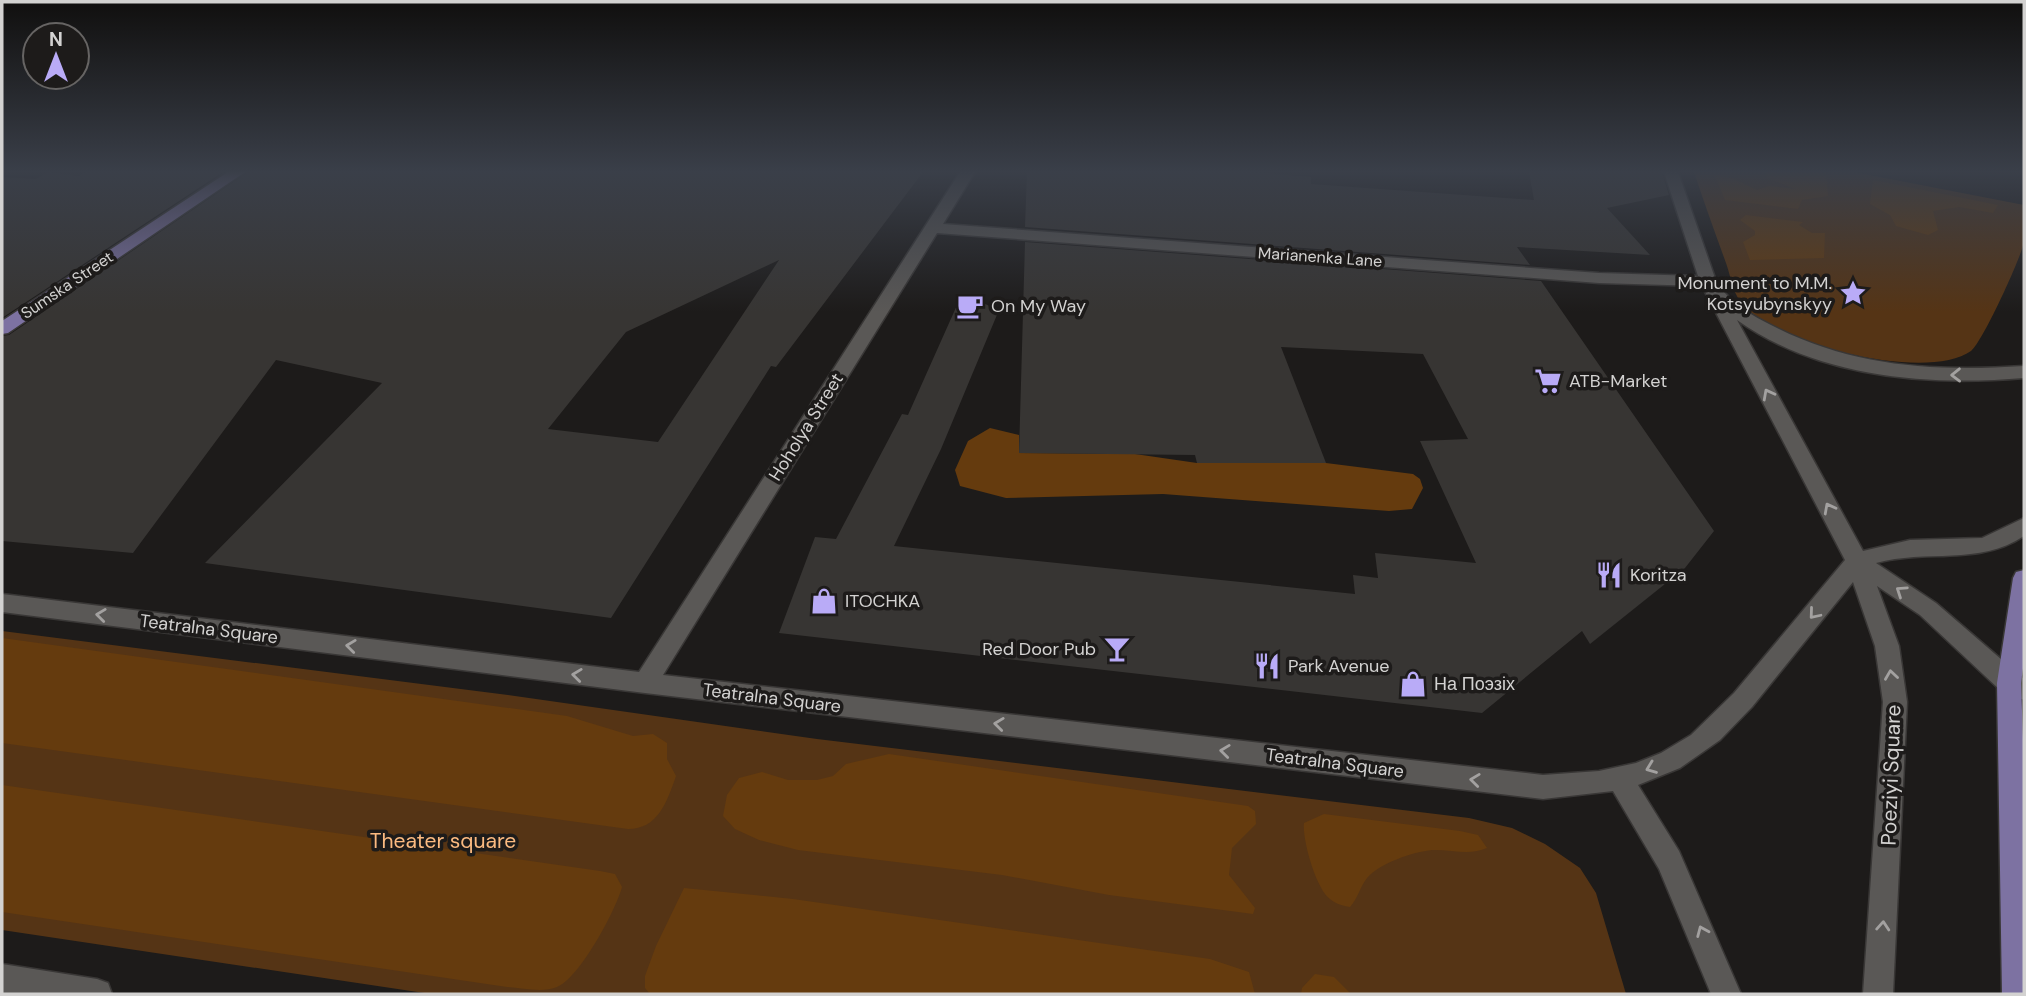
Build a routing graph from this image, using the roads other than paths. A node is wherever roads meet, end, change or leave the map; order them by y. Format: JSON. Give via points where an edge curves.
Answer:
{"nodes":[{"id":1,"x":168,"y":218,"type":"edge"},
{"id":2,"x":938,"y":218,"type":"edge"},
{"id":3,"x":1687,"y":218,"type":"edge"},
{"id":4,"x":932,"y":228,"type":"junction"},
{"id":5,"x":1712,"y":288,"type":"junction"},
{"id":6,"x":2,"y":329,"type":"edge"},
{"id":7,"x":2024,"y":372,"type":"edge"},
{"id":8,"x":2024,"y":526,"type":"edge"},
{"id":9,"x":1857,"y":561,"type":"junction"},
{"id":10,"x":2024,"y":578,"type":"edge"},
{"id":11,"x":2,"y":603,"type":"edge"},
{"id":12,"x":645,"y":683,"type":"junction"},
{"id":13,"x":2017,"y":686,"type":"edge"},
{"id":14,"x":1620,"y":779,"type":"junction"},
{"id":15,"x":2,"y":979,"type":"edge"},
{"id":16,"x":97,"y":994,"type":"edge"},
{"id":17,"x":1726,"y":994,"type":"edge"},
{"id":18,"x":1878,"y":994,"type":"edge"},
{"id":19,"x":2017,"y":994,"type":"edge"}],
"edges":[{"from":1,"to":6,"type":"main road","name":"Sumska Street"},
{"from":2,"to":4,"type":"street","name":"Hoholya Street"},
{"from":3,"to":5,"type":"street","name":"Poeziyi Square"},
{"from":4,"to":5,"type":"street","name":"Marianenka Lane"},
{"from":4,"to":12,"type":"street","name":"Hoholya Street"},
{"from":7,"to":5,"type":"street","one_way":true,"via":[[1946,376],[1850,362],[1766,330],[1736,313]]},
{"from":9,"to":5,"type":"street","name":"Poeziyi Square","one_way":true},
{"from":8,"to":9,"type":"street","via":[[1986,547],[1908,548]]},
{"from":13,"to":9,"type":"street","name":"Poeziyi Square","one_way":true,"via":[[1928,610]]},
{"from":9,"to":14,"type":"street","one_way":true,"via":[[1723,724],[1686,752]]},
{"from":18,"to":9,"type":"street","name":"Poeziyi Square","one_way":true,"via":[[1895,702],[1887,646]]},
{"from":10,"to":13,"type":"main road"},
{"from":12,"to":11,"type":"street","name":"Teatralna Square","one_way":true},
{"from":14,"to":12,"type":"street","name":"Teatralna Square","one_way":true,"via":[[1543,787]]},
{"from":13,"to":19,"type":"main road"},
{"from":17,"to":14,"type":"street","one_way":true,"via":[[1669,860]]},
{"from":15,"to":16,"type":"street"}]}
